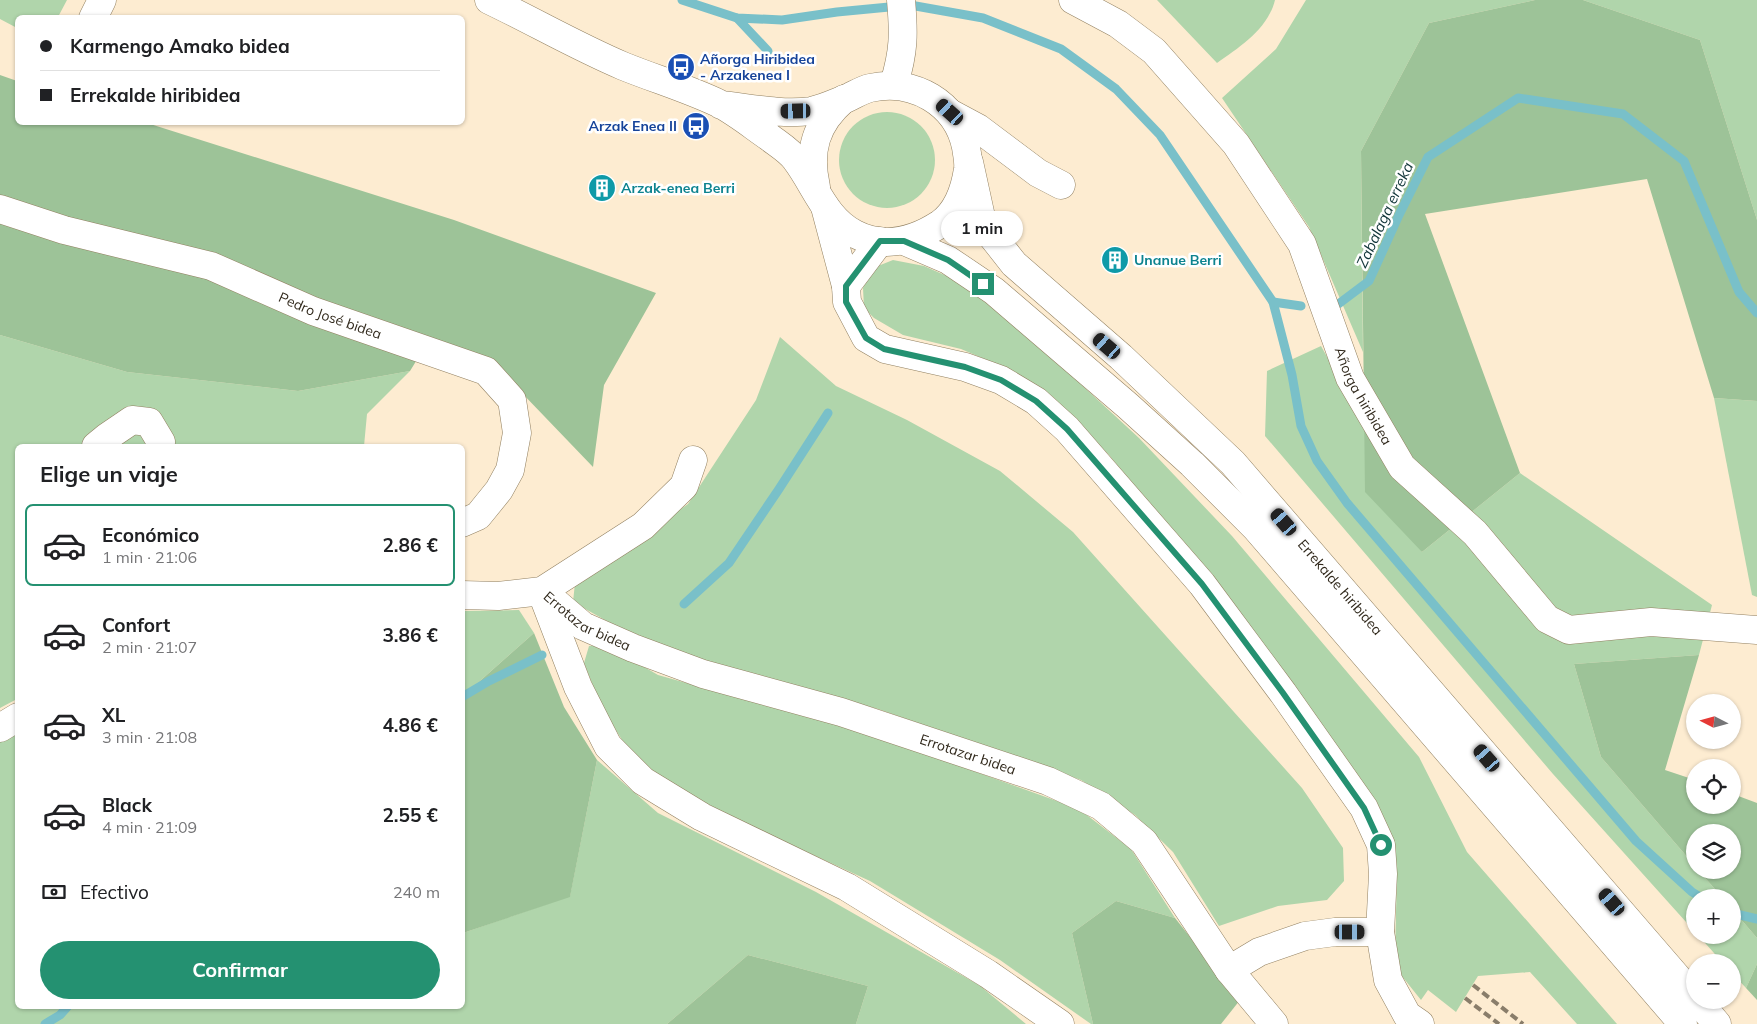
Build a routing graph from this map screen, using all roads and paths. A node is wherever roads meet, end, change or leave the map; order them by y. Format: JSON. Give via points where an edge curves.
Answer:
{"nodes":[{"id":1,"x":102,"y":0,"type":"edge"},
{"id":2,"x":489,"y":0,"type":"edge"},
{"id":3,"x":902,"y":0,"type":"edge"},
{"id":4,"x":1073,"y":0,"type":"edge"},
{"id":5,"x":94,"y":15,"type":"edge"},
{"id":6,"x":894,"y":84,"type":"junction"},
{"id":7,"x":844,"y":99,"type":"junction"},
{"id":8,"x":720,"y":105,"type":"junction"},
{"id":9,"x":950,"y":112,"type":"junction"},
{"id":10,"x":969,"y":162,"type":"junction"},
{"id":11,"x":1061,"y":185,"type":"dead end"},
{"id":12,"x":821,"y":198,"type":"junction"},
{"id":13,"x":0,"y":209,"type":"edge"},
{"id":14,"x":892,"y":241,"type":"junction"},
{"id":15,"x":846,"y":286,"type":"junction"},
{"id":16,"x":98,"y":444,"type":"edge"},
{"id":17,"x":160,"y":444,"type":"edge"},
{"id":18,"x":694,"y":460,"type":"dead end"},
{"id":19,"x":465,"y":522,"type":"edge"},
{"id":20,"x":542,"y":591,"type":"junction"},
{"id":21,"x":465,"y":595,"type":"edge"},
{"id":22,"x":1757,"y":630,"type":"edge"},
{"id":23,"x":1380,"y":932,"type":"junction"},
{"id":24,"x":1228,"y":970,"type":"junction"},
{"id":25,"x":1686,"y":987,"type":"edge"},
{"id":26,"x":1705,"y":1009,"type":"edge"},
{"id":27,"x":1060,"y":1024,"type":"edge"},
{"id":28,"x":1274,"y":1024,"type":"edge"},
{"id":29,"x":1420,"y":1024,"type":"edge"},
{"id":30,"x":1683,"y":1024,"type":"edge"},
{"id":31,"x":1718,"y":1024,"type":"edge"}],
"edges":[{"from":1,"to":5,"type":"street"},
{"from":2,"to":8,"type":"street","via":[[622,65]]},
{"from":3,"to":6,"type":"street","via":[[902,59]]},
{"from":4,"to":22,"type":"street","name":"Añorga hiribidea","via":[[1118,24],[1154,51],[1236,144],[1302,244],[1350,378],[1402,467],[1475,533],[1547,619],[1569,630],[1652,622]]},
{"from":6,"to":7,"type":"street","via":[[868,88]]},
{"from":6,"to":9,"type":"street","via":[[934,98]]},
{"from":7,"to":8,"type":"street","via":[[811,111]]},
{"from":7,"to":12,"type":"street","via":[[821,126],[813,147],[812,168]]},
{"from":8,"to":12,"type":"street","via":[[795,158]]},
{"from":9,"to":10,"type":"street","via":[[964,136]]},
{"from":9,"to":11,"type":"street","via":[[978,128],[1038,173]]},
{"from":10,"to":14,"type":"street","via":[[966,184],[948,216],[925,234]]},
{"from":10,"to":25,"type":"street","name":"Errekalde hiribidea","via":[[981,216],[988,231],[1014,264],[1233,463]]},
{"from":12,"to":14,"type":"street","via":[[838,222],[854,234],[870,240]]},
{"from":12,"to":15,"type":"street"},
{"from":13,"to":19,"type":"street","name":"Pedro José bidea","via":[[64,230],[211,266],[314,311],[486,371],[512,400],[517,433],[510,470],[499,490],[478,516]]},
{"from":14,"to":15,"type":"street"},
{"from":14,"to":30,"type":"street","name":"Errekalde hiribidea","via":[[948,260],[994,290],[1171,445],[1256,528]]},
{"from":15,"to":23,"type":"street","via":[[846,302],[866,338],[884,349],[965,367],[1001,380],[1036,401],[1067,429],[1202,584],[1364,808],[1381,845]]},
{"from":16,"to":17,"type":"street","via":[[132,420],[148,422]]},
{"from":18,"to":20,"type":"street","via":[[684,486],[643,526]]},
{"from":20,"to":21,"type":"street","via":[[498,596]]},
{"from":20,"to":24,"type":"street","name":"Errotazar bidea","via":[[583,626],[633,648],[703,674],[841,712],[1048,781],[1101,806],[1144,842]]},
{"from":20,"to":27,"type":"street","name":"Errotazar bidea","via":[[578,687],[608,746],[643,781],[702,817],[847,887],[988,974]]},
{"from":23,"to":24,"type":"street","via":[[1305,936],[1259,952]]},
{"from":23,"to":29,"type":"street","via":[[1388,980],[1407,1015]]},
{"from":24,"to":28,"type":"street","name":"Errotazar bidea"},
{"from":26,"to":31,"type":"street","name":"Errekalde hiribidea"}]}
